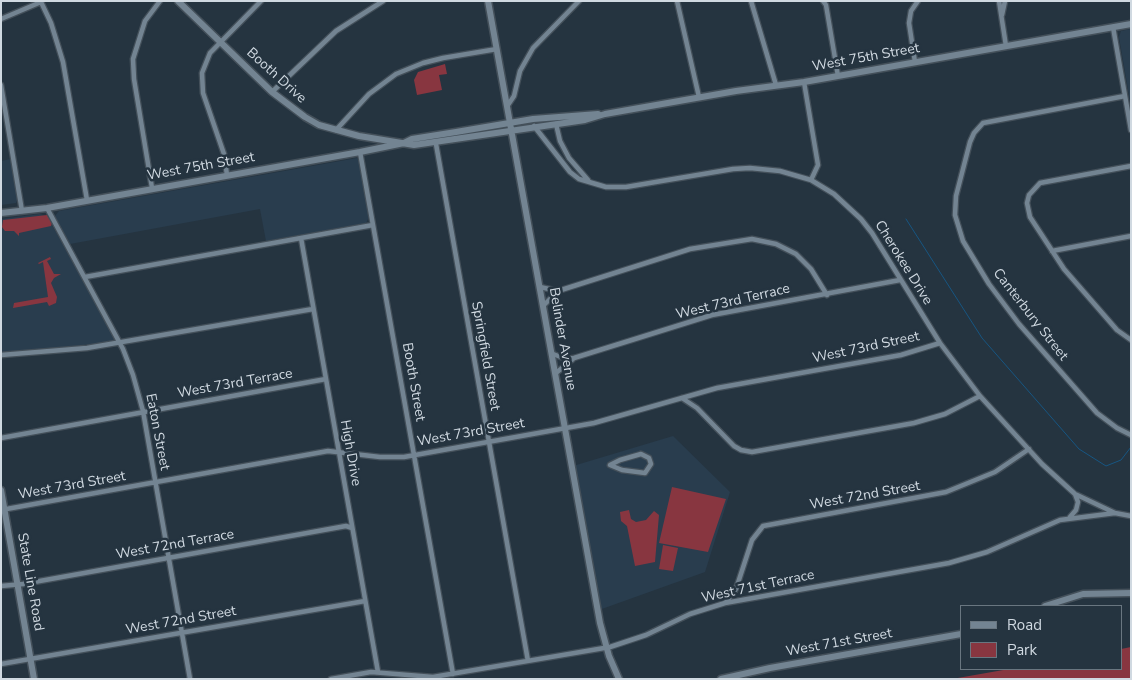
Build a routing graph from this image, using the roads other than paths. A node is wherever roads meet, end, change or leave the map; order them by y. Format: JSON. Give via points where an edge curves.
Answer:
{"nodes":[{"id":1,"x":160,"y":1,"type":"edge"},
{"id":2,"x":178,"y":1,"type":"edge"},
{"id":3,"x":261,"y":1,"type":"edge"},
{"id":4,"x":383,"y":1,"type":"edge"},
{"id":5,"x":488,"y":1,"type":"edge"},
{"id":6,"x":580,"y":1,"type":"edge"},
{"id":7,"x":677,"y":1,"type":"edge"},
{"id":8,"x":751,"y":1,"type":"edge"},
{"id":9,"x":822,"y":1,"type":"edge"},
{"id":10,"x":918,"y":1,"type":"edge"},
{"id":11,"x":998,"y":1,"type":"edge"},
{"id":12,"x":1005,"y":1,"type":"edge"},
{"id":13,"x":42,"y":2,"type":"edge"},
{"id":14,"x":1001,"y":16,"type":"junction"},
{"id":15,"x":1,"y":19,"type":"edge"},
{"id":16,"x":1131,"y":24,"type":"edge"},
{"id":17,"x":1113,"y":27,"type":"junction"},
{"id":18,"x":220,"y":42,"type":"junction"},
{"id":19,"x":1006,"y":46,"type":"junction"},
{"id":20,"x":497,"y":49,"type":"junction"},
{"id":21,"x":915,"y":62,"type":"junction"},
{"id":22,"x":838,"y":76,"type":"junction"},
{"id":23,"x":804,"y":82,"type":"junction"},
{"id":24,"x":1,"y":85,"type":"edge"},
{"id":25,"x":776,"y":85,"type":"junction"},
{"id":26,"x":272,"y":92,"type":"junction"},
{"id":27,"x":1124,"y":96,"type":"junction"},
{"id":28,"x":699,"y":97,"type":"junction"},
{"id":29,"x":508,"y":105,"type":"junction"},
{"id":30,"x":605,"y":114,"type":"junction"},
{"id":31,"x":511,"y":123,"type":"junction"},
{"id":32,"x":556,"y":123,"type":"junction"},
{"id":33,"x":534,"y":126,"type":"junction"},
{"id":34,"x":336,"y":130,"type":"junction"},
{"id":35,"x":512,"y":130,"type":"junction"},
{"id":36,"x":1131,"y":130,"type":"edge"},
{"id":37,"x":404,"y":143,"type":"junction"},
{"id":38,"x":436,"y":144,"type":"junction"},
{"id":39,"x":360,"y":152,"type":"junction"},
{"id":40,"x":1131,"y":166,"type":"edge"},
{"id":41,"x":227,"y":175,"type":"junction"},
{"id":42,"x":588,"y":180,"type":"junction"},
{"id":43,"x":811,"y":180,"type":"junction"},
{"id":44,"x":152,"y":188,"type":"junction"},
{"id":45,"x":87,"y":200,"type":"junction"},
{"id":46,"x":47,"y":208,"type":"junction"},
{"id":47,"x":22,"y":211,"type":"junction"},
{"id":48,"x":1,"y":213,"type":"edge"},
{"id":49,"x":373,"y":225,"type":"junction"},
{"id":50,"x":1131,"y":236,"type":"edge"},
{"id":51,"x":301,"y":238,"type":"junction"},
{"id":52,"x":1052,"y":251,"type":"junction"},
{"id":53,"x":85,"y":277,"type":"junction"},
{"id":54,"x":900,"y":280,"type":"junction"},
{"id":55,"x":540,"y":287,"type":"junction"},
{"id":56,"x":558,"y":291,"type":"junction"},
{"id":57,"x":827,"y":295,"type":"junction"},
{"id":58,"x":544,"y":306,"type":"junction"},
{"id":59,"x":313,"y":309,"type":"junction"},
{"id":60,"x":1131,"y":340,"type":"edge"},
{"id":61,"x":120,"y":343,"type":"junction"},
{"id":62,"x":940,"y":343,"type":"junction"},
{"id":63,"x":553,"y":354,"type":"junction"},
{"id":64,"x":1,"y":355,"type":"edge"},
{"id":65,"x":574,"y":358,"type":"junction"},
{"id":66,"x":556,"y":373,"type":"junction"},
{"id":67,"x":326,"y":379,"type":"junction"},
{"id":68,"x":980,"y":396,"type":"junction"},
{"id":69,"x":682,"y":398,"type":"junction"},
{"id":70,"x":143,"y":411,"type":"junction"},
{"id":71,"x":565,"y":428,"type":"junction"},
{"id":72,"x":1131,"y":435,"type":"edge"},
{"id":73,"x":1,"y":438,"type":"edge"},
{"id":74,"x":489,"y":441,"type":"junction"},
{"id":75,"x":1028,"y":449,"type":"junction"},
{"id":76,"x":339,"y":452,"type":"junction"},
{"id":77,"x":414,"y":454,"type":"junction"},
{"id":78,"x":610,"y":465,"type":"joint"},
{"id":79,"x":156,"y":483,"type":"junction"},
{"id":80,"x":1,"y":490,"type":"edge"},
{"id":81,"x":1075,"y":494,"type":"junction"},
{"id":82,"x":3,"y":510,"type":"edge"},
{"id":83,"x":1115,"y":513,"type":"junction"},
{"id":84,"x":1131,"y":516,"type":"edge"},
{"id":85,"x":1070,"y":518,"type":"junction"},
{"id":86,"x":352,"y":528,"type":"junction"},
{"id":87,"x":168,"y":557,"type":"junction"},
{"id":88,"x":17,"y":584,"type":"junction"},
{"id":89,"x":1,"y":586,"type":"edge"},
{"id":90,"x":736,"y":589,"type":"junction"},
{"id":91,"x":1131,"y":593,"type":"edge"},
{"id":92,"x":744,"y":599,"type":"junction"},
{"id":93,"x":365,"y":601,"type":"junction"},
{"id":94,"x":725,"y":603,"type":"junction"},
{"id":95,"x":1048,"y":605,"type":"edge"},
{"id":96,"x":181,"y":633,"type":"junction"},
{"id":97,"x":960,"y":634,"type":"edge"},
{"id":98,"x":606,"y":648,"type":"junction"},
{"id":99,"x":31,"y":660,"type":"junction"},
{"id":100,"x":528,"y":661,"type":"junction"},
{"id":101,"x":1,"y":664,"type":"edge"},
{"id":102,"x":378,"y":672,"type":"junction"},
{"id":103,"x":453,"y":674,"type":"junction"},
{"id":104,"x":34,"y":679,"type":"edge"},
{"id":105,"x":190,"y":679,"type":"edge"},
{"id":106,"x":331,"y":679,"type":"edge"},
{"id":107,"x":619,"y":679,"type":"edge"},
{"id":108,"x":721,"y":679,"type":"edge"}],
"edges":[{"from":1,"to":44,"type":"street","via":[[145,21],[133,60]]},
{"from":2,"to":18,"type":"main road","name":"Booth Drive"},
{"from":3,"to":18,"type":"street"},
{"from":4,"to":26,"type":"street","via":[[336,31]]},
{"from":5,"to":20,"type":"main road","name":"Belinder Avenue"},
{"from":6,"to":29,"type":"street","via":[[532,48]]},
{"from":7,"to":28,"type":"street"},
{"from":8,"to":25,"type":"street"},
{"from":9,"to":22,"type":"street","via":[[826,5]]},
{"from":10,"to":21,"type":"street","via":[[911,11],[909,24]]},
{"from":11,"to":14,"type":"street"},
{"from":12,"to":14,"type":"street"},
{"from":13,"to":15,"type":"street"},
{"from":13,"to":45,"type":"street","via":[[63,62]]},
{"from":14,"to":19,"type":"street"},
{"from":16,"to":17,"type":"main road","name":"West 75th Street"},
{"from":17,"to":19,"type":"main road","name":"West 75th Street"},
{"from":17,"to":27,"type":"street"},
{"from":18,"to":26,"type":"main road","name":"Booth Drive"},
{"from":18,"to":41,"type":"street","via":[[205,62],[202,80]]},
{"from":19,"to":21,"type":"main road","name":"West 75th Street"},
{"from":20,"to":29,"type":"main road","name":"Belinder Avenue"},
{"from":20,"to":34,"type":"street","via":[[442,58],[396,74],[368,94]]},
{"from":21,"to":22,"type":"main road","name":"West 75th Street"},
{"from":22,"to":23,"type":"main road","name":"West 75th Street"},
{"from":23,"to":25,"type":"main road","name":"West 75th Street"},
{"from":23,"to":43,"type":"street","via":[[818,165]]},
{"from":24,"to":47,"type":"street"},
{"from":25,"to":28,"type":"main road","name":"West 75th Street"},
{"from":26,"to":34,"type":"main road","name":"Booth Drive","via":[[304,117]]},
{"from":27,"to":36,"type":"street"},
{"from":27,"to":72,"type":"street","name":"Canterbury Street","via":[[991,120],[978,127],[970,142],[956,196],[956,221],[963,241],[989,284],[1019,324],[1097,414]]},
{"from":28,"to":30,"type":"main road","name":"West 75th Street"},
{"from":29,"to":31,"type":"main road","name":"Belinder Avenue"},
{"from":30,"to":31,"type":"main road","name":"West 75th Street","via":[[583,113]]},
{"from":30,"to":32,"type":"main road","name":"West 75th Street"},
{"from":31,"to":35,"type":"main road","name":"Belinder Avenue"},
{"from":31,"to":37,"type":"main road","name":"West 75th Street"},
{"from":32,"to":33,"type":"main road","name":"West 75th Street"},
{"from":32,"to":42,"type":"street","via":[[560,141],[569,158]]},
{"from":33,"to":35,"type":"main road","name":"West 75th Street"},
{"from":33,"to":42,"type":"street","name":"Cherokee Drive","via":[[570,172]]},
{"from":34,"to":37,"type":"main road","name":"Booth Drive"},
{"from":35,"to":38,"type":"main road","name":"West 75th Street"},
{"from":35,"to":55,"type":"main road","name":"Belinder Avenue"},
{"from":37,"to":38,"type":"main road","name":"West 75th Street"},
{"from":37,"to":39,"type":"main road","name":"West 75th Street"},
{"from":38,"to":74,"type":"street","name":"Springfield Street"},
{"from":39,"to":41,"type":"main road","name":"West 75th Street"},
{"from":39,"to":49,"type":"street","name":"Booth Street"},
{"from":40,"to":52,"type":"street","via":[[1047,180],[1034,188],[1029,195],[1027,211]]},
{"from":41,"to":44,"type":"main road","name":"West 75th Street"},
{"from":42,"to":43,"type":"street","name":"Cherokee Drive","via":[[606,187],[626,187],[750,168],[780,171]]},
{"from":43,"to":54,"type":"street","name":"Cherokee Drive","via":[[848,205],[861,219]]},
{"from":44,"to":45,"type":"main road","name":"West 75th Street"},
{"from":45,"to":46,"type":"main road","name":"West 75th Street"},
{"from":46,"to":47,"type":"main road","name":"West 75th Street"},
{"from":46,"to":53,"type":"street","name":"Eaton Street"},
{"from":47,"to":48,"type":"main road","name":"West 75th Street"},
{"from":49,"to":51,"type":"street"},
{"from":49,"to":77,"type":"street","name":"Booth Street"},
{"from":50,"to":52,"type":"street"},
{"from":51,"to":53,"type":"street"},
{"from":51,"to":59,"type":"street","name":"High Drive"},
{"from":52,"to":60,"type":"street","via":[[1116,330]]},
{"from":53,"to":61,"type":"street","name":"Eaton Street"},
{"from":54,"to":57,"type":"street","name":"West 73rd Terrace"},
{"from":54,"to":62,"type":"street","name":"Cherokee Drive"},
{"from":55,"to":56,"type":"street"},
{"from":55,"to":58,"type":"main road","name":"Belinder Avenue"},
{"from":56,"to":57,"type":"street","via":[[690,249],[752,238],[776,244],[796,254],[811,269]]},
{"from":56,"to":58,"type":"street"},
{"from":57,"to":65,"type":"street","name":"West 73rd Terrace","via":[[712,315]]},
{"from":58,"to":63,"type":"main road","name":"Belinder Avenue"},
{"from":59,"to":61,"type":"street"},
{"from":59,"to":67,"type":"street","name":"High Drive"},
{"from":61,"to":64,"type":"street"},
{"from":61,"to":70,"type":"street","name":"Eaton Street"},
{"from":62,"to":68,"type":"street","name":"Cherokee Drive"},
{"from":62,"to":69,"type":"street","name":"West 73rd Street","via":[[901,355],[717,388]]},
{"from":63,"to":65,"type":"street","name":"West 73rd Terrace","via":[[560,358]]},
{"from":63,"to":66,"type":"main road","name":"Belinder Avenue"},
{"from":65,"to":66,"type":"street","name":"West 73rd Terrace"},
{"from":66,"to":71,"type":"main road","name":"Belinder Avenue"},
{"from":67,"to":70,"type":"street","name":"West 73rd Terrace"},
{"from":67,"to":76,"type":"street","name":"High Drive"},
{"from":68,"to":69,"type":"street","via":[[923,421],[752,452],[734,446],[697,408]]},
{"from":68,"to":75,"type":"street","name":"Cherokee Drive"},
{"from":69,"to":71,"type":"street","name":"West 73rd Street"},
{"from":70,"to":73,"type":"street","name":"West 73rd Terrace"},
{"from":70,"to":79,"type":"street","name":"Eaton Street"},
{"from":71,"to":74,"type":"street","name":"West 73rd Street"},
{"from":71,"to":98,"type":"main road","name":"Belinder Avenue"},
{"from":74,"to":77,"type":"street","name":"West 73rd Street"},
{"from":74,"to":100,"type":"street","name":"Springfield Street"},
{"from":75,"to":81,"type":"street","name":"Cherokee Drive"},
{"from":75,"to":90,"type":"street","name":"West 72nd Street","via":[[995,472],[946,492],[763,526],[752,540]]},
{"from":76,"to":77,"type":"street","name":"West 73rd Street","via":[[390,458]]},
{"from":76,"to":79,"type":"street","name":"West 73rd Street","via":[[328,451]]},
{"from":76,"to":86,"type":"street","name":"High Drive"},
{"from":77,"to":103,"type":"street","name":"Booth Street"},
{"from":78,"to":78,"type":"street","via":[[642,473],[649,470],[651,464],[649,458],[641,454]]},
{"from":79,"to":82,"type":"street","name":"West 73rd Street"},
{"from":79,"to":87,"type":"street","name":"Eaton Street"},
{"from":80,"to":82,"type":"main road","name":"State Line Road"},
{"from":81,"to":83,"type":"street","name":"Cherokee Drive"},
{"from":81,"to":85,"type":"street","via":[[1078,502]]},
{"from":82,"to":88,"type":"main road","name":"State Line Road"},
{"from":83,"to":84,"type":"street","name":"Cherokee Drive"},
{"from":83,"to":85,"type":"street","name":"West 71st Terrace"},
{"from":85,"to":92,"type":"street","name":"West 71st Terrace","via":[[1036,529],[987,552],[949,563]]},
{"from":86,"to":87,"type":"street","name":"West 72nd Terrace","via":[[346,526]]},
{"from":86,"to":93,"type":"street","name":"High Drive"},
{"from":87,"to":88,"type":"street","name":"West 72nd Terrace"},
{"from":87,"to":96,"type":"street","name":"Eaton Street"},
{"from":88,"to":89,"type":"street","name":"West 72nd Terrace"},
{"from":88,"to":99,"type":"main road","name":"State Line Road"},
{"from":90,"to":92,"type":"street"},
{"from":90,"to":94,"type":"street","name":"West 72nd Street"},
{"from":91,"to":95,"type":"main road","via":[[1083,594]]},
{"from":92,"to":94,"type":"street","name":"West 71st Terrace"},
{"from":93,"to":96,"type":"street","name":"West 72nd Street"},
{"from":93,"to":102,"type":"street","name":"High Drive"},
{"from":94,"to":98,"type":"street","name":"West 71st Terrace","via":[[690,614],[630,642]]},
{"from":96,"to":99,"type":"street","name":"West 72nd Street"},
{"from":96,"to":105,"type":"street","name":"Eaton Street"},
{"from":97,"to":108,"type":"main road","name":"West 71st Street"},
{"from":98,"to":100,"type":"street","name":"West 71st Terrace"},
{"from":98,"to":107,"type":"main road","name":"Belinder Avenue"},
{"from":99,"to":101,"type":"street","name":"West 72nd Street"},
{"from":99,"to":104,"type":"main road","name":"State Line Road"},
{"from":100,"to":103,"type":"street","name":"West 71st Terrace"},
{"from":102,"to":103,"type":"street","name":"West 71st Terrace","via":[[420,677]]},
{"from":102,"to":106,"type":"street","name":"West 71st Terrace"}]}
